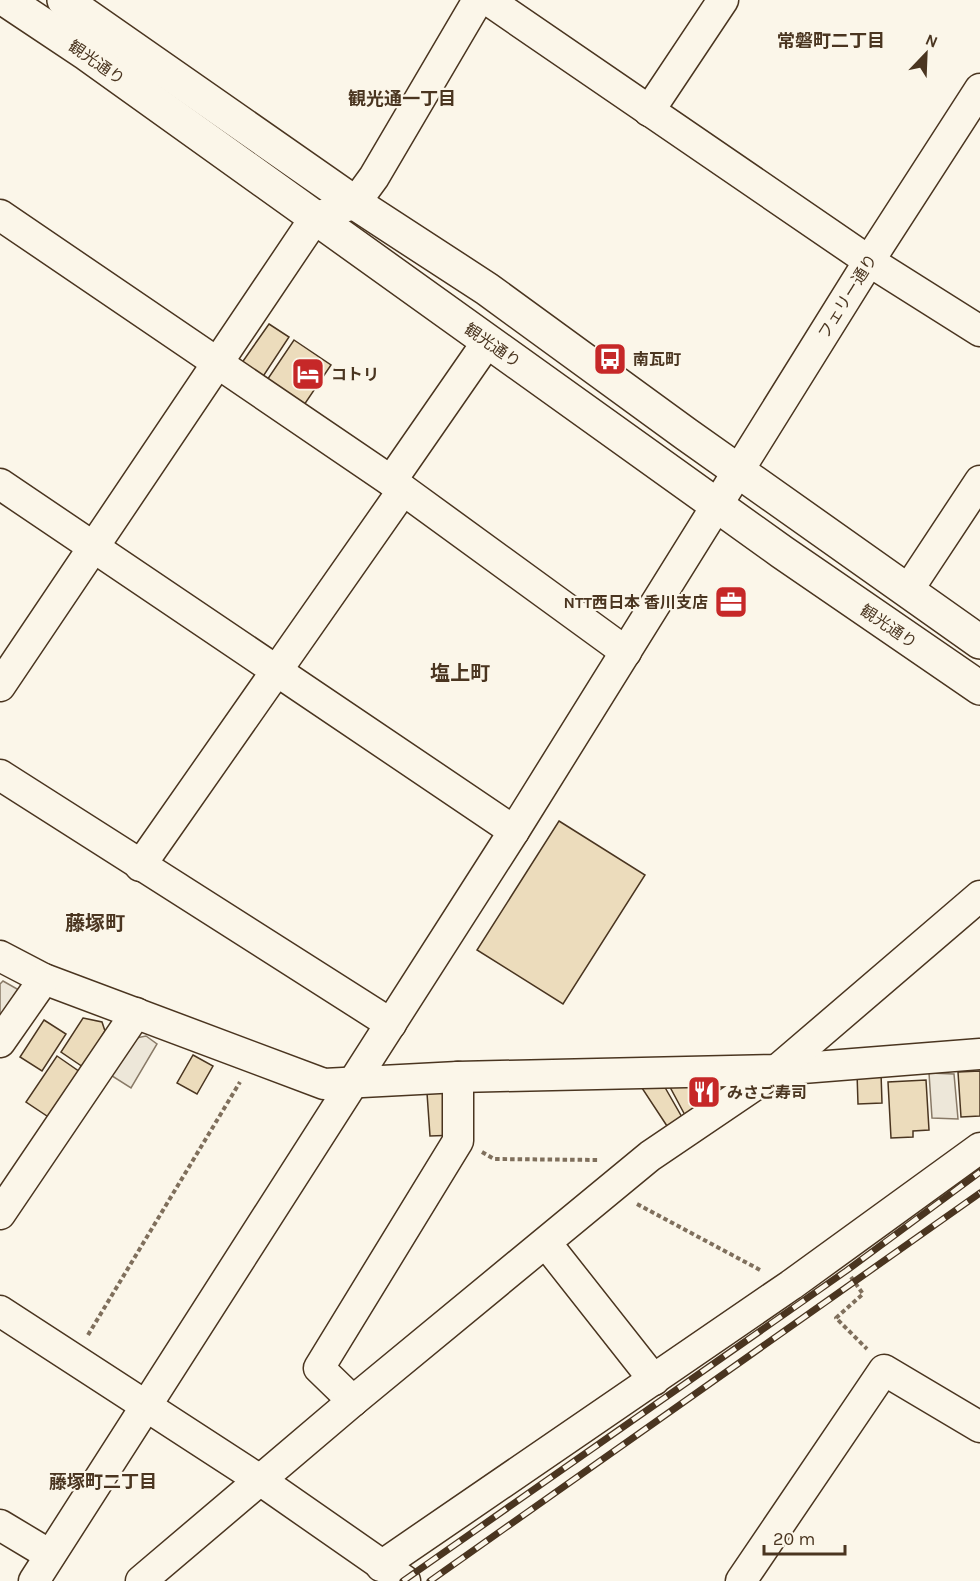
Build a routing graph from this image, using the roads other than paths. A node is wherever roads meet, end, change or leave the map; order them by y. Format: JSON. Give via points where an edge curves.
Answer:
{"nodes":[{"id":1,"x":6,"y":0,"type":"edge"},
{"id":2,"x":64,"y":0,"type":"edge"},
{"id":3,"x":478,"y":0,"type":"edge"},
{"id":4,"x":488,"y":0,"type":"edge"},
{"id":5,"x":723,"y":0,"type":"edge"},
{"id":6,"x":980,"y":89,"type":"edge"},
{"id":7,"x":649,"y":111,"type":"junction"},
{"id":8,"x":355,"y":203,"type":"junction"},
{"id":9,"x":0,"y":215,"type":"edge"},
{"id":10,"x":315,"y":218,"type":"junction"},
{"id":11,"x":869,"y":261,"type":"junction"},
{"id":12,"x":980,"y":331,"type":"edge"},
{"id":13,"x":488,"y":341,"type":"junction"},
{"id":14,"x":218,"y":364,"type":"junction"},
{"id":15,"x":738,"y":471,"type":"junction"},
{"id":16,"x":980,"y":481,"type":"edge"},
{"id":17,"x":0,"y":484,"type":"edge"},
{"id":18,"x":397,"y":486,"type":"junction"},
{"id":19,"x":716,"y":505,"type":"junction"},
{"id":20,"x":93,"y":547,"type":"junction"},
{"id":21,"x":908,"y":590,"type":"junction"},
{"id":22,"x":980,"y":642,"type":"edge"},
{"id":23,"x":626,"y":652,"type":"junction"},
{"id":24,"x":276,"y":668,"type":"junction"},
{"id":25,"x":3,"y":674,"type":"edge"},
{"id":26,"x":980,"y":688,"type":"edge"},
{"id":27,"x":0,"y":775,"type":"edge"},
{"id":28,"x":514,"y":831,"type":"junction"},
{"id":29,"x":140,"y":866,"type":"junction"},
{"id":30,"x":980,"y":897,"type":"edge"},
{"id":31,"x":0,"y":956,"type":"edge"},
{"id":32,"x":44,"y":979,"type":"junction"},
{"id":33,"x":136,"y":1012,"type":"junction"},
{"id":34,"x":391,"y":1024,"type":"junction"},
{"id":35,"x":0,"y":1042,"type":"edge"},
{"id":36,"x":980,"y":1054,"type":"edge"},
{"id":37,"x":777,"y":1070,"type":"junction"},
{"id":38,"x":458,"y":1077,"type":"junction"},
{"id":39,"x":354,"y":1082,"type":"junction"},
{"id":40,"x":980,"y":1148,"type":"edge"},
{"id":41,"x":0,"y":1214,"type":"edge"},
{"id":42,"x":546,"y":1243,"type":"junction"},
{"id":43,"x":0,"y":1311,"type":"edge"},
{"id":44,"x":654,"y":1380,"type":"junction"},
{"id":45,"x":353,"y":1401,"type":"junction"},
{"id":46,"x":145,"y":1407,"type":"junction"},
{"id":47,"x":980,"y":1427,"type":"edge"},
{"id":48,"x":260,"y":1480,"type":"junction"},
{"id":49,"x":0,"y":1525,"type":"edge"},
{"id":50,"x":50,"y":1555,"type":"junction"},
{"id":51,"x":393,"y":1574,"type":"edge"},
{"id":52,"x":34,"y":1581,"type":"edge"},
{"id":53,"x":141,"y":1581,"type":"edge"},
{"id":54,"x":741,"y":1581,"type":"edge"}],
"edges":[{"from":1,"to":10,"type":"main road","name":"観光通り"},
{"from":2,"to":8,"type":"main road","name":"観光通り"},
{"from":3,"to":8,"type":"street"},
{"from":4,"to":7,"type":"street"},
{"from":5,"to":7,"type":"street"},
{"from":6,"to":11,"type":"street","name":"フェリー通り"},
{"from":7,"to":11,"type":"street"},
{"from":8,"to":10,"type":"street"},
{"from":8,"to":15,"type":"main road","name":"観光通り","via":[[487,289]]},
{"from":9,"to":14,"type":"street"},
{"from":10,"to":13,"type":"main road","name":"観光通り"},
{"from":10,"to":14,"type":"street"},
{"from":11,"to":12,"type":"street"},
{"from":11,"to":15,"type":"street","name":"フェリー通り"},
{"from":13,"to":18,"type":"street"},
{"from":13,"to":19,"type":"main road","name":"観光通り"},
{"from":14,"to":18,"type":"street"},
{"from":14,"to":20,"type":"street"},
{"from":15,"to":19,"type":"street","name":"フェリー通り"},
{"from":15,"to":21,"type":"main road","name":"観光通り"},
{"from":16,"to":21,"type":"street"},
{"from":17,"to":20,"type":"street"},
{"from":18,"to":23,"type":"street"},
{"from":18,"to":24,"type":"street"},
{"from":19,"to":23,"type":"street","name":"フェリー通り"},
{"from":19,"to":26,"type":"main road","name":"観光通り"},
{"from":20,"to":24,"type":"street"},
{"from":20,"to":25,"type":"street"},
{"from":21,"to":22,"type":"main road","name":"観光通り"},
{"from":23,"to":28,"type":"street","name":"フェリー通り"},
{"from":24,"to":28,"type":"street"},
{"from":24,"to":29,"type":"street"},
{"from":27,"to":29,"type":"street"},
{"from":28,"to":34,"type":"street","name":"フェリー通り"},
{"from":29,"to":34,"type":"street"},
{"from":30,"to":37,"type":"street"},
{"from":31,"to":32,"type":"street"},
{"from":32,"to":33,"type":"street"},
{"from":32,"to":35,"type":"street"},
{"from":33,"to":39,"type":"street","via":[[324,1084]]},
{"from":33,"to":41,"type":"street"},
{"from":34,"to":39,"type":"street","name":"フェリー通り"},
{"from":36,"to":37,"type":"street"},
{"from":37,"to":38,"type":"street"},
{"from":37,"to":42,"type":"street","via":[[650,1156]]},
{"from":38,"to":39,"type":"street"},
{"from":38,"to":45,"type":"street","via":[[458,1141],[319,1368]]},
{"from":39,"to":46,"type":"street","name":"フェリー通り"},
{"from":40,"to":44,"type":"street"},
{"from":42,"to":44,"type":"street"},
{"from":42,"to":45,"type":"street"},
{"from":43,"to":46,"type":"street"},
{"from":44,"to":51,"type":"street"},
{"from":45,"to":48,"type":"street"},
{"from":46,"to":48,"type":"street"},
{"from":46,"to":50,"type":"street","name":"フェリー通り"},
{"from":47,"to":54,"type":"street","via":[[884,1370]]},
{"from":48,"to":51,"type":"street"},
{"from":48,"to":53,"type":"street"},
{"from":49,"to":50,"type":"street"},
{"from":50,"to":52,"type":"street","name":"フェリー通り"}]}
